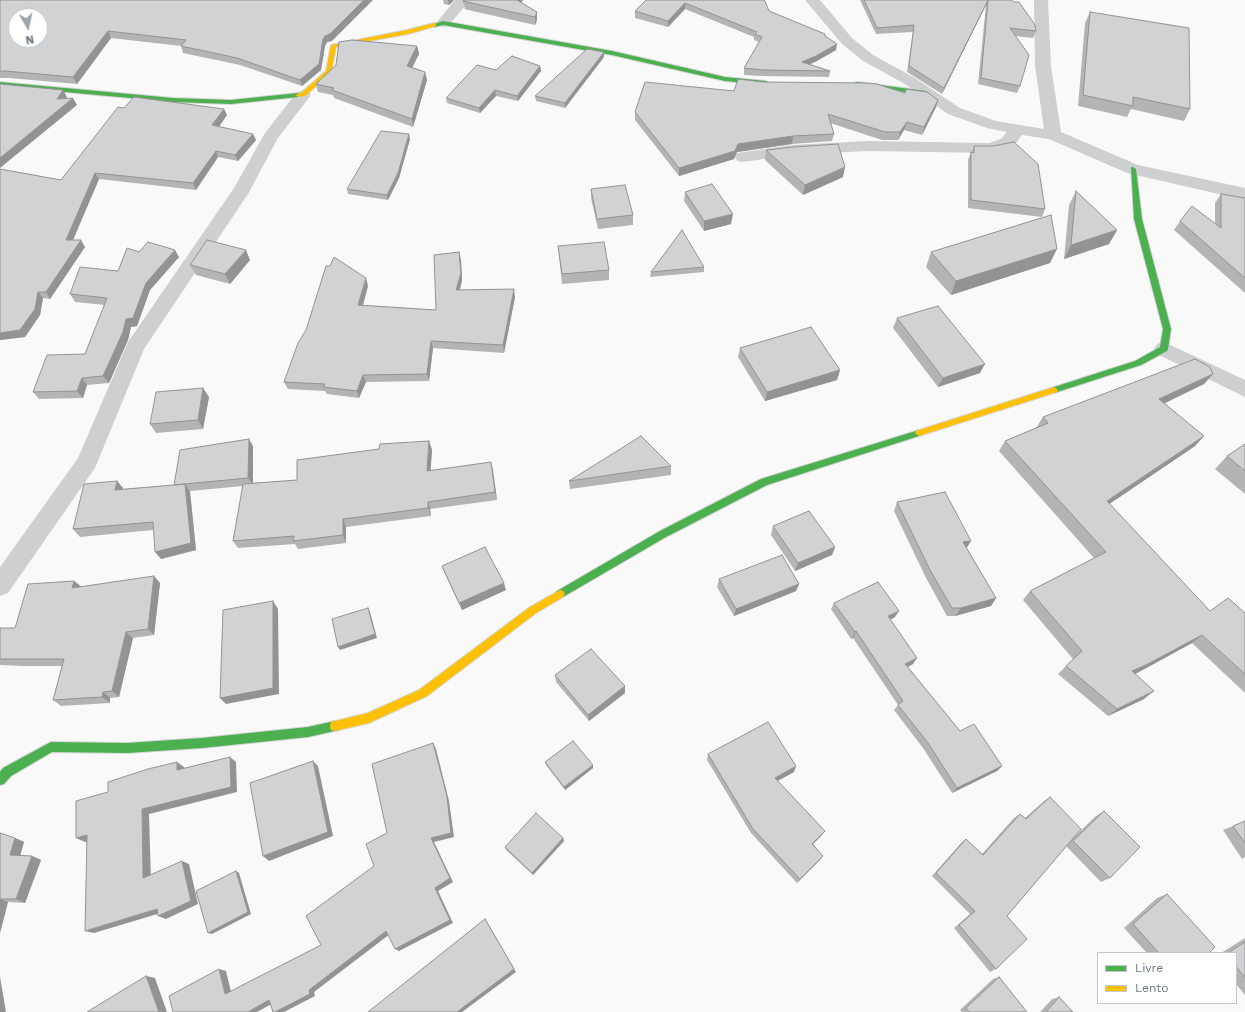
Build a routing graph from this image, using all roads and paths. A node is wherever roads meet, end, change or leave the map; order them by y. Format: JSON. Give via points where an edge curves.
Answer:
{"nodes":[{"id":1,"x":463,"y":0,"type":"edge"},
{"id":2,"x":812,"y":0,"type":"edge"},
{"id":3,"x":1041,"y":0,"type":"edge"},
{"id":4,"x":443,"y":23,"type":"junction"},
{"id":5,"x":777,"y":83,"type":"edge"},
{"id":6,"x":0,"y":84,"type":"edge"},
{"id":7,"x":845,"y":84,"type":"edge"},
{"id":8,"x":926,"y":93,"type":"junction"},
{"id":9,"x":303,"y":95,"type":"junction"},
{"id":10,"x":1018,"y":129,"type":"junction"},
{"id":11,"x":1053,"y":135,"type":"junction"},
{"id":12,"x":743,"y":157,"type":"dead end"},
{"id":13,"x":1133,"y":169,"type":"junction"},
{"id":14,"x":1245,"y":194,"type":"edge"},
{"id":15,"x":1164,"y":349,"type":"junction"},
{"id":16,"x":1245,"y":389,"type":"edge"},
{"id":17,"x":0,"y":586,"type":"edge"},
{"id":18,"x":2,"y":772,"type":"edge"}],
"edges":[{"from":1,"to":4,"type":"street"},
{"from":2,"to":8,"type":"street","via":[[847,41],[868,58],[910,81]]},
{"from":3,"to":11,"type":"street","via":[[1043,66]]},
{"from":4,"to":5,"type":"street","via":[[612,53],[724,79]]},
{"from":4,"to":9,"type":"street","via":[[333,46],[329,72]]},
{"from":6,"to":9,"type":"street","via":[[231,102]]},
{"from":7,"to":8,"type":"street","via":[[865,84]]},
{"from":8,"to":10,"type":"street","via":[[954,111],[993,125]]},
{"from":9,"to":17,"type":"street","via":[[271,137],[242,190],[135,347],[87,462]]},
{"from":10,"to":11,"type":"street"},
{"from":10,"to":12,"type":"street","via":[[1007,143],[990,148],[867,146],[792,150]]},
{"from":11,"to":13,"type":"street"},
{"from":13,"to":14,"type":"street"},
{"from":13,"to":15,"type":"street","via":[[1138,219],[1167,329]]},
{"from":15,"to":16,"type":"street"},
{"from":15,"to":18,"type":"street","via":[[1138,363],[764,482],[663,534],[533,610],[422,693],[370,718],[308,732],[202,743],[127,748],[51,747]]}]}
